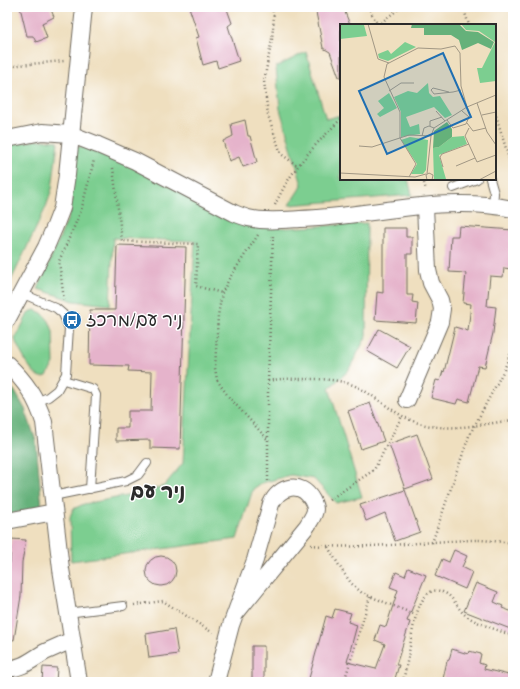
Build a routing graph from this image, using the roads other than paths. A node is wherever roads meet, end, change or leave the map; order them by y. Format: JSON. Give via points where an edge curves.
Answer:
{"nodes":[{"id":1,"x":84,"y":7,"type":"edge"},
{"id":2,"x":70,"y":134,"type":"junction"},
{"id":3,"x":7,"y":139,"type":"edge"},
{"id":4,"x":474,"y":180,"type":"edge"},
{"id":5,"x":490,"y":180,"type":"edge"},
{"id":6,"x":453,"y":188,"type":"dead end"},
{"id":7,"x":493,"y":206,"type":"junction"},
{"id":8,"x":425,"y":207,"type":"junction"},
{"id":9,"x":513,"y":209,"type":"edge"},
{"id":10,"x":21,"y":293,"type":"junction"},
{"id":11,"x":7,"y":320,"type":"edge"},
{"id":12,"x":7,"y":364,"type":"edge"},
{"id":13,"x":64,"y":380,"type":"junction"},
{"id":14,"x":407,"y":400,"type":"road end"},
{"id":15,"x":37,"y":402,"type":"junction"},
{"id":16,"x":148,"y":463,"type":"dead end"},
{"id":17,"x":90,"y":489,"type":"junction"},
{"id":18,"x":53,"y":496,"type":"junction"},
{"id":19,"x":54,"y":512,"type":"junction"},
{"id":20,"x":7,"y":521,"type":"edge"},
{"id":21,"x":123,"y":606,"type":"road end"},
{"id":22,"x":68,"y":613,"type":"junction"},
{"id":23,"x":236,"y":613,"type":"junction"},
{"id":24,"x":72,"y":640,"type":"junction"},
{"id":25,"x":7,"y":668,"type":"edge"},
{"id":26,"x":79,"y":682,"type":"edge"},
{"id":27,"x":216,"y":682,"type":"edge"}],
"edges":[{"from":1,"to":2,"type":"street"},
{"from":2,"to":3,"type":"street","via":[[42,132]]},
{"from":2,"to":8,"type":"street","via":[[105,147],[234,213],[249,218],[317,219]]},
{"from":2,"to":10,"type":"street","via":[[62,208]]},
{"from":4,"to":6,"type":"lane"},
{"from":5,"to":7,"type":"lane","via":[[494,193]]},
{"from":7,"to":8,"type":"street","via":[[470,204]]},
{"from":7,"to":9,"type":"street"},
{"from":8,"to":14,"type":"street","via":[[430,284],[440,300],[442,309],[440,322]]},
{"from":10,"to":11,"type":"street"},
{"from":10,"to":13,"type":"lane","via":[[56,308],[66,320],[69,328]]},
{"from":12,"to":15,"type":"street","via":[[22,379]]},
{"from":13,"to":15,"type":"lane","via":[[57,390]]},
{"from":13,"to":17,"type":"lane","via":[[93,389],[96,395]]},
{"from":15,"to":18,"type":"street","via":[[44,422]]},
{"from":16,"to":17,"type":"lane","via":[[138,475],[126,482]]},
{"from":17,"to":18,"type":"lane"},
{"from":18,"to":19,"type":"street"},
{"from":19,"to":20,"type":"street"},
{"from":19,"to":22,"type":"street"},
{"from":21,"to":22,"type":"lane"},
{"from":22,"to":24,"type":"street"},
{"from":23,"to":23,"type":"street","via":[[274,497],[281,490],[289,488],[305,491],[315,509],[313,517]]},
{"from":23,"to":27,"type":"street"},
{"from":24,"to":25,"type":"street","via":[[18,667]]},
{"from":24,"to":26,"type":"street"}]}
